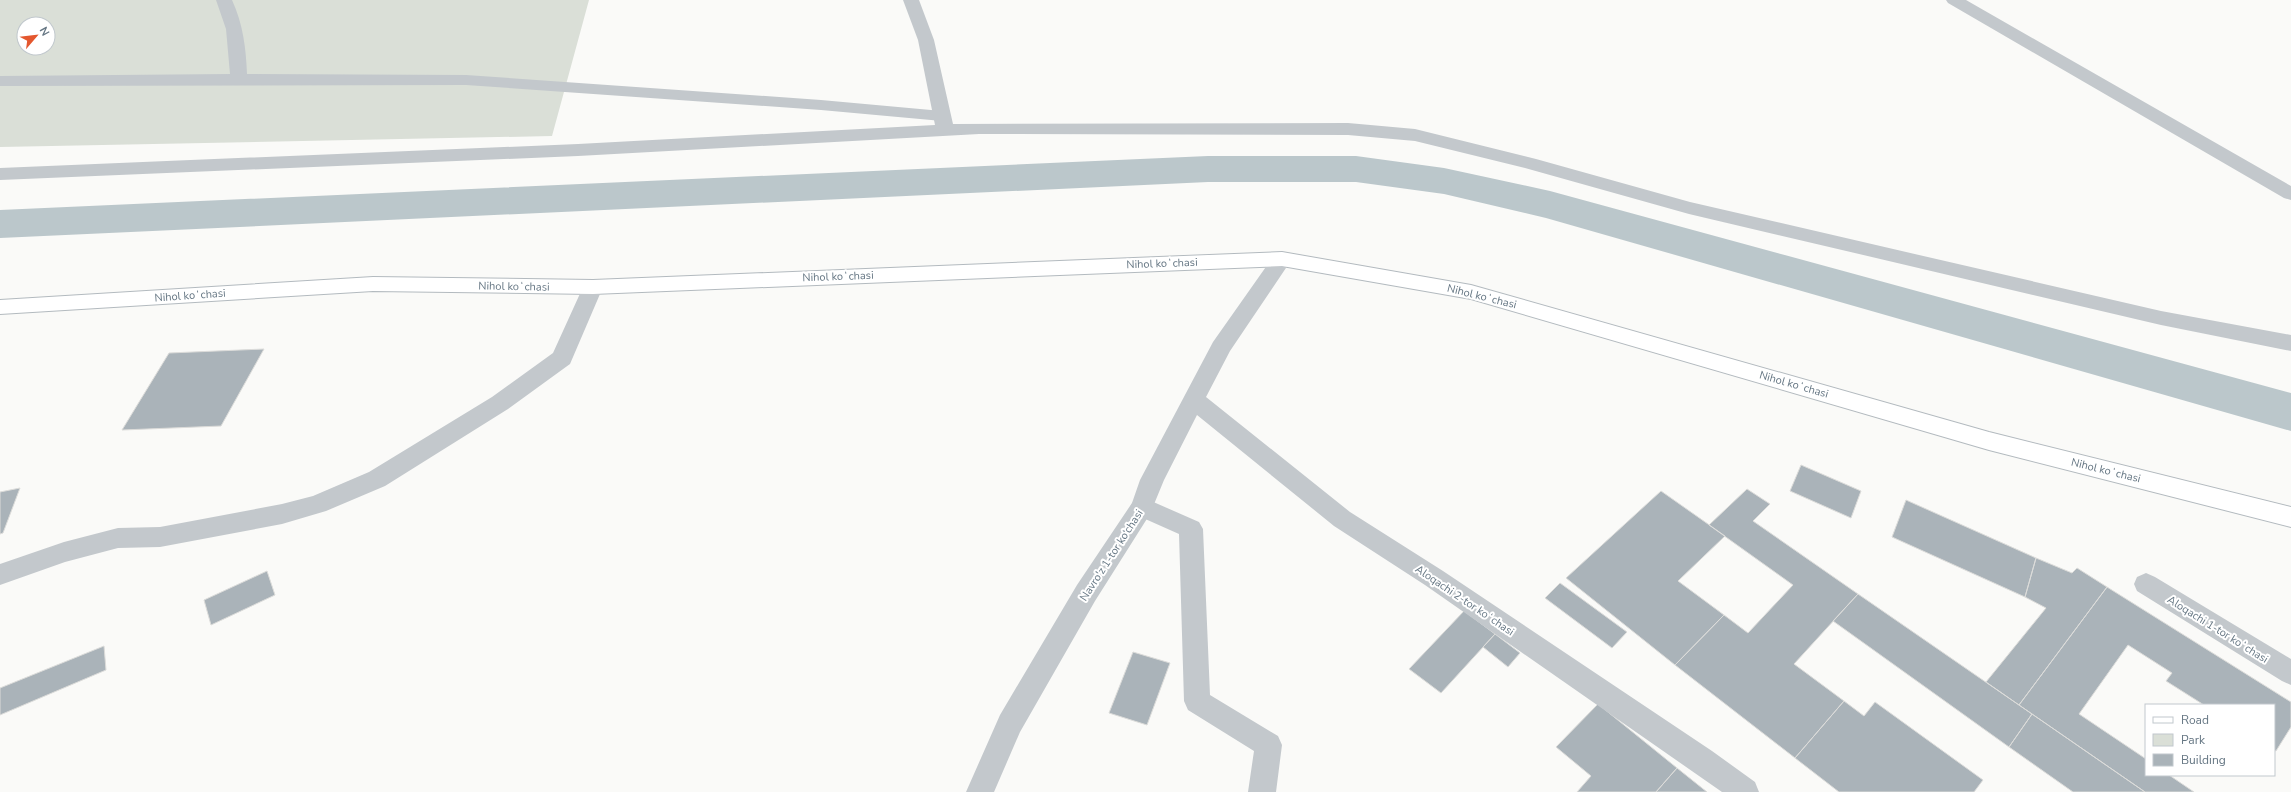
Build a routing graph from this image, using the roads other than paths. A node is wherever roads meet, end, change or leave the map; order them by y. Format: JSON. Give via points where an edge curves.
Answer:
{"nodes":[{"id":1,"x":224,"y":0,"type":"edge"},
{"id":2,"x":911,"y":0,"type":"edge"},
{"id":3,"x":1954,"y":0,"type":"edge"},
{"id":4,"x":239,"y":79,"type":"junction"},
{"id":5,"x":0,"y":80,"type":"edge"},
{"id":6,"x":943,"y":123,"type":"junction"},
{"id":7,"x":0,"y":174,"type":"edge"},
{"id":8,"x":2291,"y":194,"type":"edge"},
{"id":9,"x":1282,"y":259,"type":"junction"},
{"id":10,"x":593,"y":287,"type":"junction"},
{"id":11,"x":0,"y":307,"type":"edge"},
{"id":12,"x":2291,"y":343,"type":"edge"},
{"id":13,"x":1193,"y":399,"type":"junction"},
{"id":14,"x":1142,"y":507,"type":"junction"},
{"id":15,"x":2291,"y":517,"type":"edge"},
{"id":16,"x":0,"y":575,"type":"edge"},
{"id":17,"x":2146,"y":584,"type":"dead end"},
{"id":18,"x":2291,"y":673,"type":"edge"},
{"id":19,"x":980,"y":792,"type":"edge"},
{"id":20,"x":1262,"y":792,"type":"edge"},
{"id":21,"x":1745,"y":792,"type":"edge"}],
"edges":[{"from":1,"to":4,"type":"street","via":[[232,16],[238,44]]},
{"from":2,"to":6,"type":"street","via":[[926,40]]},
{"from":3,"to":8,"type":"street"},
{"from":4,"to":5,"type":"street"},
{"from":4,"to":6,"type":"street","via":[[466,80],[821,104]]},
{"from":6,"to":7,"type":"street","via":[[578,150]]},
{"from":6,"to":12,"type":"street","via":[[979,128],[1348,129],[1415,135],[1529,163],[1689,208],[2161,318]]},
{"from":9,"to":10,"type":"main road","name":"Nihol koʻchasi"},
{"from":9,"to":13,"type":"street","via":[[1221,347]]},
{"from":9,"to":15,"type":"main road","name":"Nihol koʻchasi","via":[[1472,292],[1989,441]]},
{"from":10,"to":11,"type":"main road","name":"Nihol koʻchasi","via":[[373,284]]},
{"from":10,"to":16,"type":"street","via":[[562,358],[500,403],[377,479],[318,504],[282,514],[160,537],[118,538],[64,552]]},
{"from":13,"to":14,"type":"street","via":[[1152,480]]},
{"from":13,"to":21,"type":"street","name":"Aloqachi 2-tor koʻchasi","via":[[1342,519],[1695,755]]},
{"from":14,"to":19,"type":"street","via":[[1086,593],[1010,724]]},
{"from":14,"to":20,"type":"street","via":[[1191,529],[1197,701],[1268,744]]},
{"from":17,"to":18,"type":"street","name":"Aloqachi 1-tor koʻchasi"}]}
